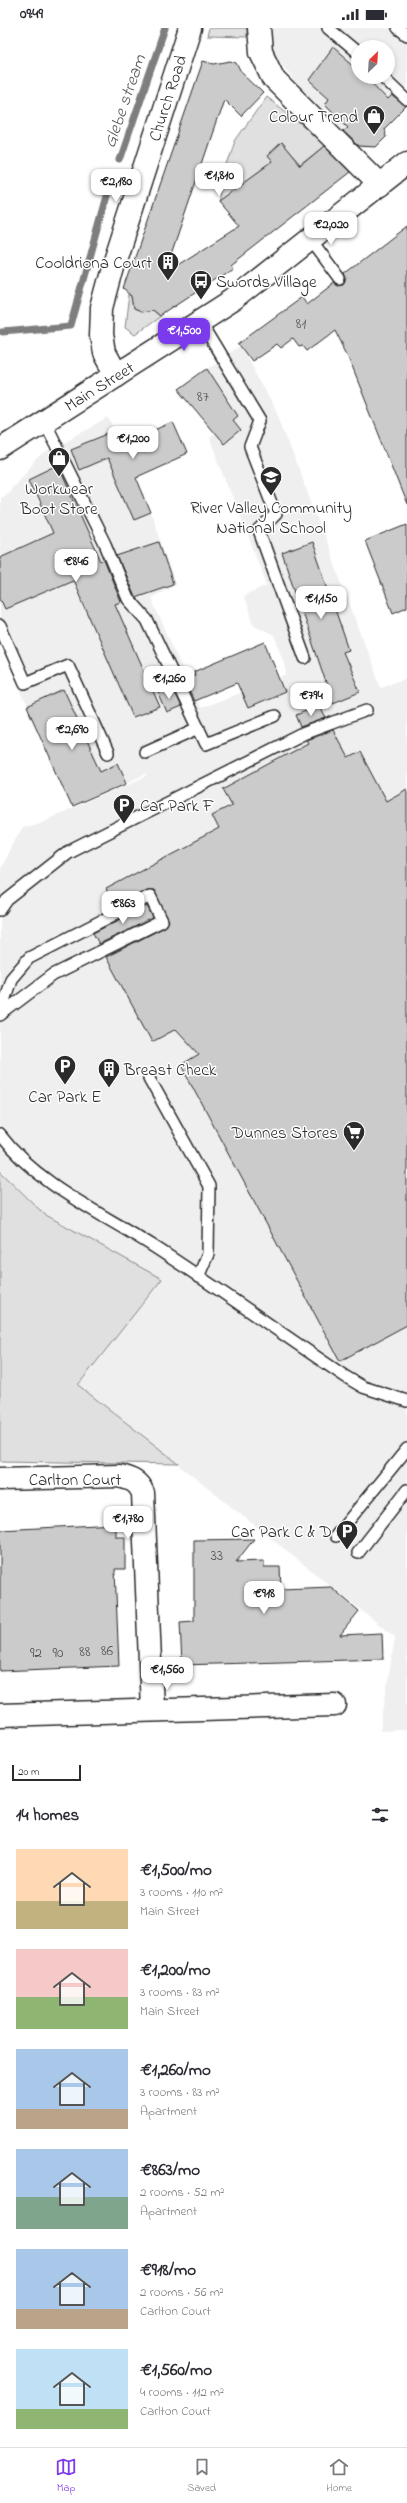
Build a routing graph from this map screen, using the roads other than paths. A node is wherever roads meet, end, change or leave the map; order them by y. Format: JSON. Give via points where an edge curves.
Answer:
{"nodes":[{"id":1,"x":190,"y":28,"type":"edge"},
{"id":2,"x":259,"y":28,"type":"edge"},
{"id":3,"x":328,"y":28,"type":"edge"},
{"id":4,"x":398,"y":28,"type":"edge"},
{"id":5,"x":407,"y":35,"type":"edge"},
{"id":6,"x":351,"y":47,"type":"edge"},
{"id":7,"x":390,"y":84,"type":"edge"},
{"id":8,"x":407,"y":100,"type":"edge"},
{"id":9,"x":407,"y":163,"type":"edge"},
{"id":10,"x":380,"y":185,"type":"junction"},
{"id":11,"x":311,"y":240,"type":"junction"},
{"id":12,"x":340,"y":278,"type":"dead end"},
{"id":13,"x":200,"y":322,"type":"junction"},
{"id":14,"x":116,"y":375,"type":"junction"},
{"id":15,"x":44,"y":421,"type":"junction"},
{"id":16,"x":0,"y":449,"type":"edge"},
{"id":17,"x":0,"y":626,"type":"edge"},
{"id":18,"x":305,"y":658,"type":"dead end"},
{"id":19,"x":367,"y":710,"type":"dead end"},
{"id":20,"x":275,"y":716,"type":"dead end"},
{"id":21,"x":199,"y":728,"type":"junction"},
{"id":22,"x":145,"y":752,"type":"dead end"},
{"id":23,"x":108,"y":753,"type":"dead end"},
{"id":24,"x":0,"y":910,"type":"edge"},
{"id":25,"x":3,"y":995,"type":"edge"},
{"id":26,"x":0,"y":1015,"type":"edge"},
{"id":27,"x":149,"y":1078,"type":"dead end"},
{"id":28,"x":0,"y":1135,"type":"edge"},
{"id":29,"x":198,"y":1277,"type":"junction"},
{"id":30,"x":407,"y":1401,"type":"edge"},
{"id":31,"x":407,"y":1449,"type":"edge"},
{"id":32,"x":0,"y":1479,"type":"edge"},
{"id":33,"x":407,"y":1490,"type":"edge"},
{"id":34,"x":336,"y":1536,"type":"dead end"},
{"id":35,"x":358,"y":1553,"type":"dead end"},
{"id":36,"x":335,"y":1705,"type":"dead end"},
{"id":37,"x":152,"y":1709,"type":"junction"},
{"id":38,"x":0,"y":1715,"type":"edge"}],
"edges":[{"from":1,"to":14,"type":"street","name":"Church Road","via":[[102,308],[101,335],[104,354]]},
{"from":2,"to":10,"type":"street","via":[[263,59],[274,79]]},
{"from":3,"to":6,"type":"lane"},
{"from":4,"to":5,"type":"lane"},
{"from":7,"to":8,"type":"lane"},
{"from":9,"to":10,"type":"street","name":"Main Street"},
{"from":10,"to":11,"type":"street","name":"Main Street"},
{"from":11,"to":12,"type":"lane"},
{"from":11,"to":13,"type":"street","name":"Main Street"},
{"from":13,"to":14,"type":"street","name":"Main Street"},
{"from":13,"to":18,"type":"lane","via":[[260,421],[250,447],[276,514],[259,531]]},
{"from":14,"to":15,"type":"street","name":"Main Street"},
{"from":15,"to":16,"type":"street","name":"Main Street"},
{"from":15,"to":21,"type":"lane","via":[[105,544],[128,599],[147,620]]},
{"from":17,"to":23,"type":"lane","via":[[25,683],[68,665]]},
{"from":19,"to":24,"type":"lane","via":[[305,733],[68,852],[7,900]]},
{"from":20,"to":21,"type":"lane","via":[[206,744]]},
{"from":21,"to":22,"type":"lane"},
{"from":25,"to":26,"type":"lane"},
{"from":25,"to":26,"type":"lane","via":[[11,979],[29,958],[150,896],[162,921],[53,975]]},
{"from":27,"to":29,"type":"lane","via":[[209,1186],[208,1254]]},
{"from":28,"to":29,"type":"lane","via":[[12,1151],[43,1179]]},
{"from":29,"to":30,"type":"lane","via":[[363,1387]]},
{"from":31,"to":34,"type":"lane"},
{"from":32,"to":37,"type":"street","name":"Carlton Court","via":[[119,1476],[139,1484],[143,1493]]},
{"from":33,"to":35,"type":"lane"},
{"from":36,"to":37,"type":"street"},
{"from":37,"to":38,"type":"street"}]}
